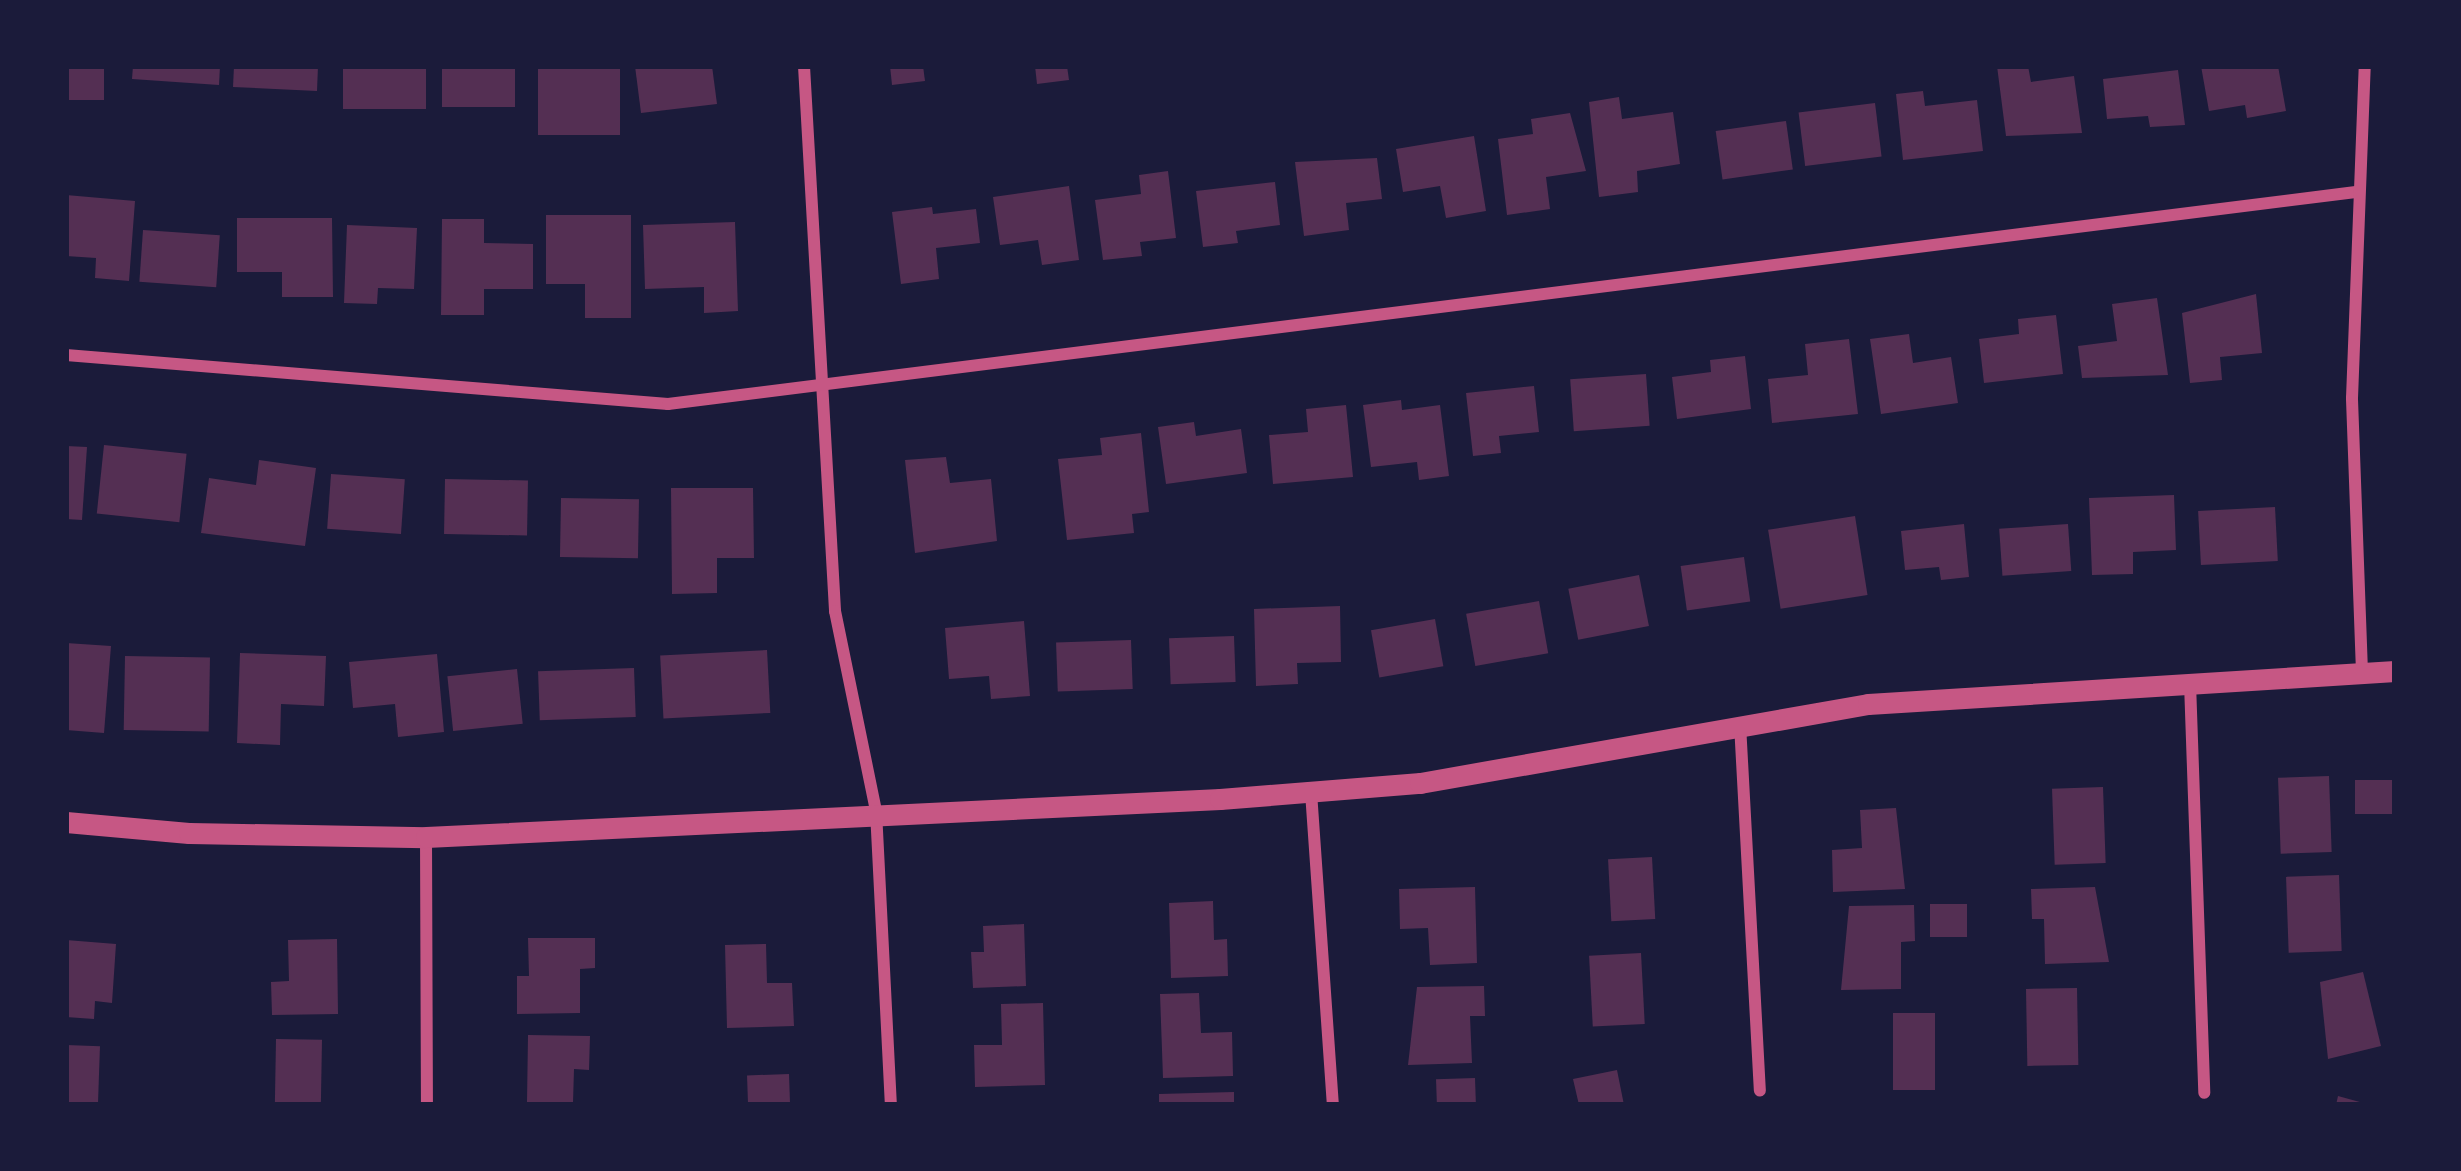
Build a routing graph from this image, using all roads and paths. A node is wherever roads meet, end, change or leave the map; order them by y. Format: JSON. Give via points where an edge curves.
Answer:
{"nodes":[{"id":1,"x":804,"y":66,"type":"edge"},
{"id":2,"x":2365,"y":66,"type":"edge"},
{"id":3,"x":2356,"y":192,"type":"junction"},
{"id":4,"x":66,"y":356,"type":"edge"},
{"id":5,"x":823,"y":381,"type":"junction"},
{"id":6,"x":2395,"y":670,"type":"edge"},
{"id":7,"x":2362,"y":672,"type":"junction"},
{"id":8,"x":2190,"y":682,"type":"junction"},
{"id":9,"x":1740,"y":722,"type":"junction"},
{"id":10,"x":1311,"y":792,"type":"junction"},
{"id":11,"x":876,"y":811,"type":"junction"},
{"id":12,"x":66,"y":822,"type":"edge"},
{"id":13,"x":426,"y":837,"type":"junction"},
{"id":14,"x":1760,"y":1090,"type":"dead end"},
{"id":15,"x":2204,"y":1094,"type":"dead end"},
{"id":16,"x":427,"y":1105,"type":"edge"},
{"id":17,"x":891,"y":1105,"type":"edge"},
{"id":18,"x":1333,"y":1105,"type":"edge"}],
"edges":[{"from":1,"to":5,"type":"street"},
{"from":2,"to":3,"type":"street"},
{"from":3,"to":5,"type":"street"},
{"from":3,"to":7,"type":"street","via":[[2352,517]]},
{"from":4,"to":5,"type":"street","via":[[668,404]]},
{"from":5,"to":11,"type":"street","via":[[835,610]]},
{"from":6,"to":7,"type":"street"},
{"from":7,"to":8,"type":"street"},
{"from":8,"to":9,"type":"street","via":[[1992,691]]},
{"from":8,"to":15,"type":"street"},
{"from":9,"to":10,"type":"street","via":[[1420,784]]},
{"from":9,"to":14,"type":"street"},
{"from":10,"to":11,"type":"street"},
{"from":10,"to":18,"type":"street"},
{"from":11,"to":13,"type":"street"},
{"from":11,"to":17,"type":"street"},
{"from":12,"to":13,"type":"street"},
{"from":13,"to":16,"type":"street"}]}
